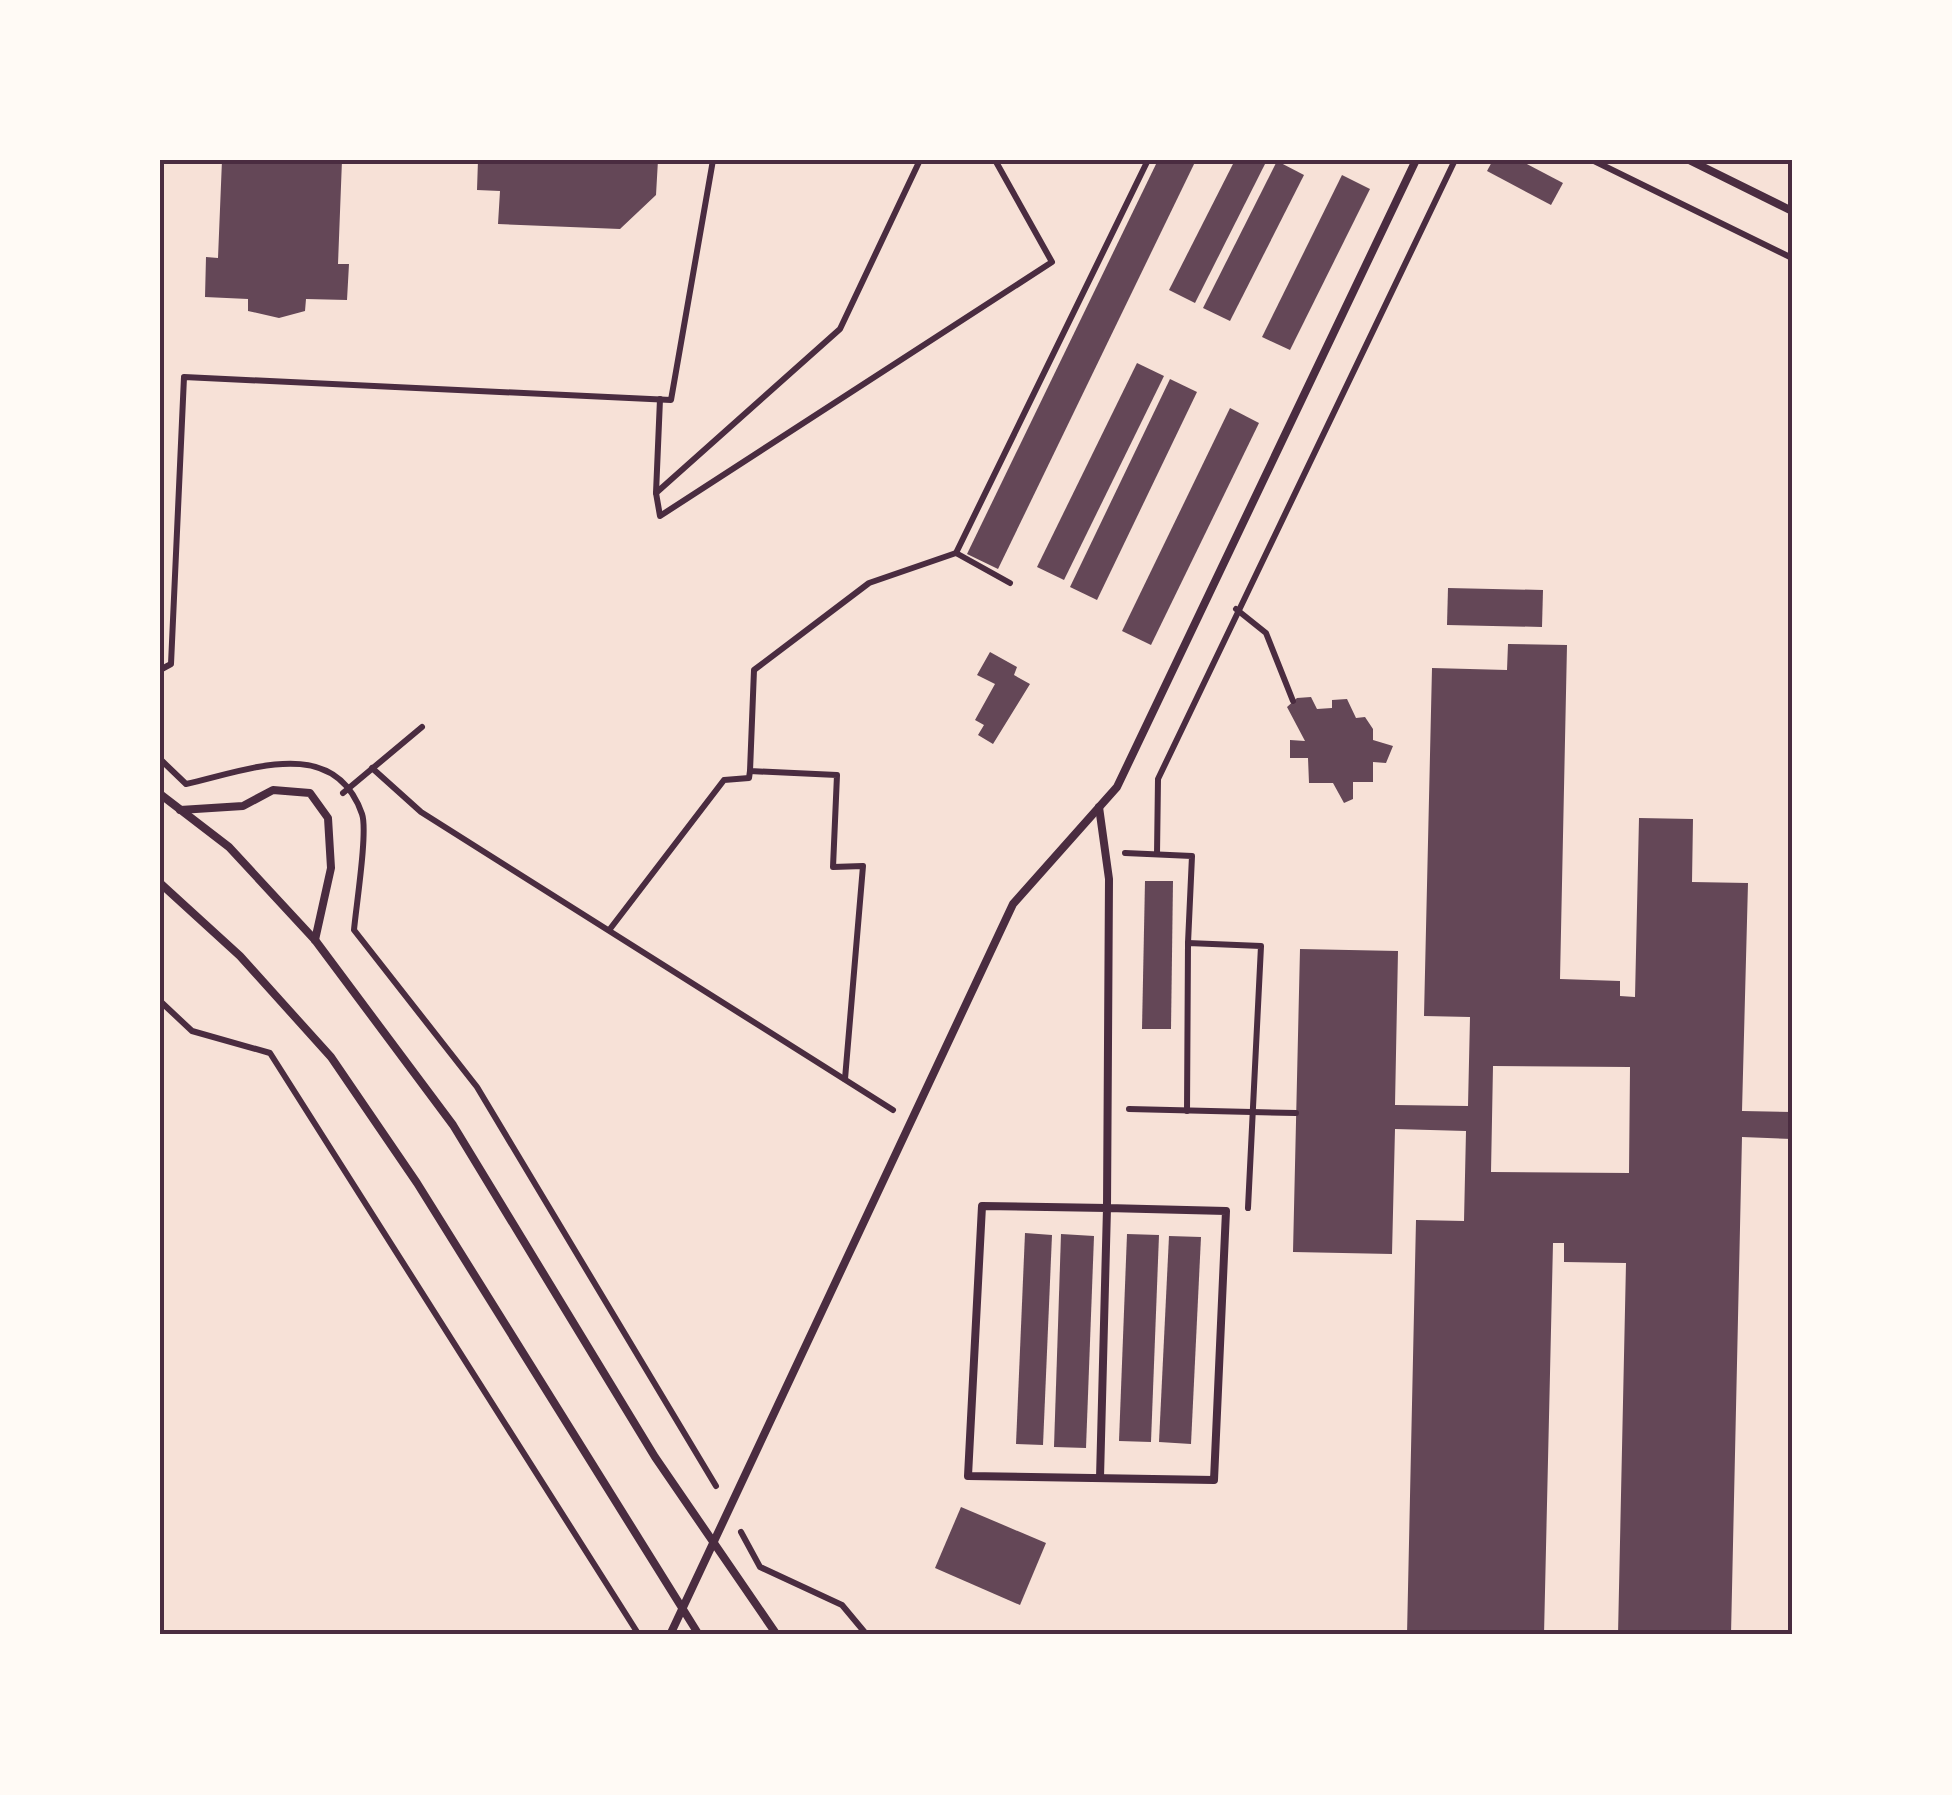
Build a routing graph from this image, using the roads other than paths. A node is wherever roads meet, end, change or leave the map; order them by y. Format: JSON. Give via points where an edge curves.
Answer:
{"nodes":[{"id":1,"x":1416,"y":160,"type":"edge"},
{"id":2,"x":1689,"y":160,"type":"edge"},
{"id":3,"x":1792,"y":211,"type":"edge"},
{"id":4,"x":160,"y":794,"type":"edge"},
{"id":5,"x":1099,"y":807,"type":"junction"},
{"id":6,"x":180,"y":810,"type":"junction"},
{"id":7,"x":160,"y":884,"type":"edge"},
{"id":8,"x":315,"y":940,"type":"junction"},
{"id":9,"x":1107,"y":1208,"type":"junction"},
{"id":10,"x":1100,"y":1478,"type":"junction"},
{"id":11,"x":714,"y":1543,"type":"junction"},
{"id":12,"x":682,"y":1609,"type":"junction"},
{"id":13,"x":670,"y":1635,"type":"edge"},
{"id":14,"x":699,"y":1635,"type":"edge"},
{"id":15,"x":777,"y":1635,"type":"edge"}],
"edges":[{"from":1,"to":5,"type":"lane","via":[[1117,787]]},
{"from":2,"to":3,"type":"lane"},
{"from":4,"to":6,"type":"lane"},
{"from":5,"to":9,"type":"lane","via":[[1109,879]]},
{"from":5,"to":11,"type":"lane","via":[[1012,904]]},
{"from":6,"to":8,"type":"lane","via":[[230,847]]},
{"from":6,"to":8,"type":"lane","via":[[243,806],[273,790],[310,793],[328,818],[331,868]]},
{"from":7,"to":12,"type":"lane","via":[[240,956],[332,1058]]},
{"from":8,"to":11,"type":"lane","via":[[453,1125]]},
{"from":9,"to":10,"type":"lane"},
{"from":9,"to":10,"type":"lane","via":[[1226,1210],[1214,1480]]},
{"from":9,"to":10,"type":"lane","via":[[982,1206],[968,1476]]},
{"from":11,"to":12,"type":"lane"},
{"from":11,"to":15,"type":"lane"},
{"from":12,"to":13,"type":"lane"},
{"from":12,"to":14,"type":"lane"}]}
